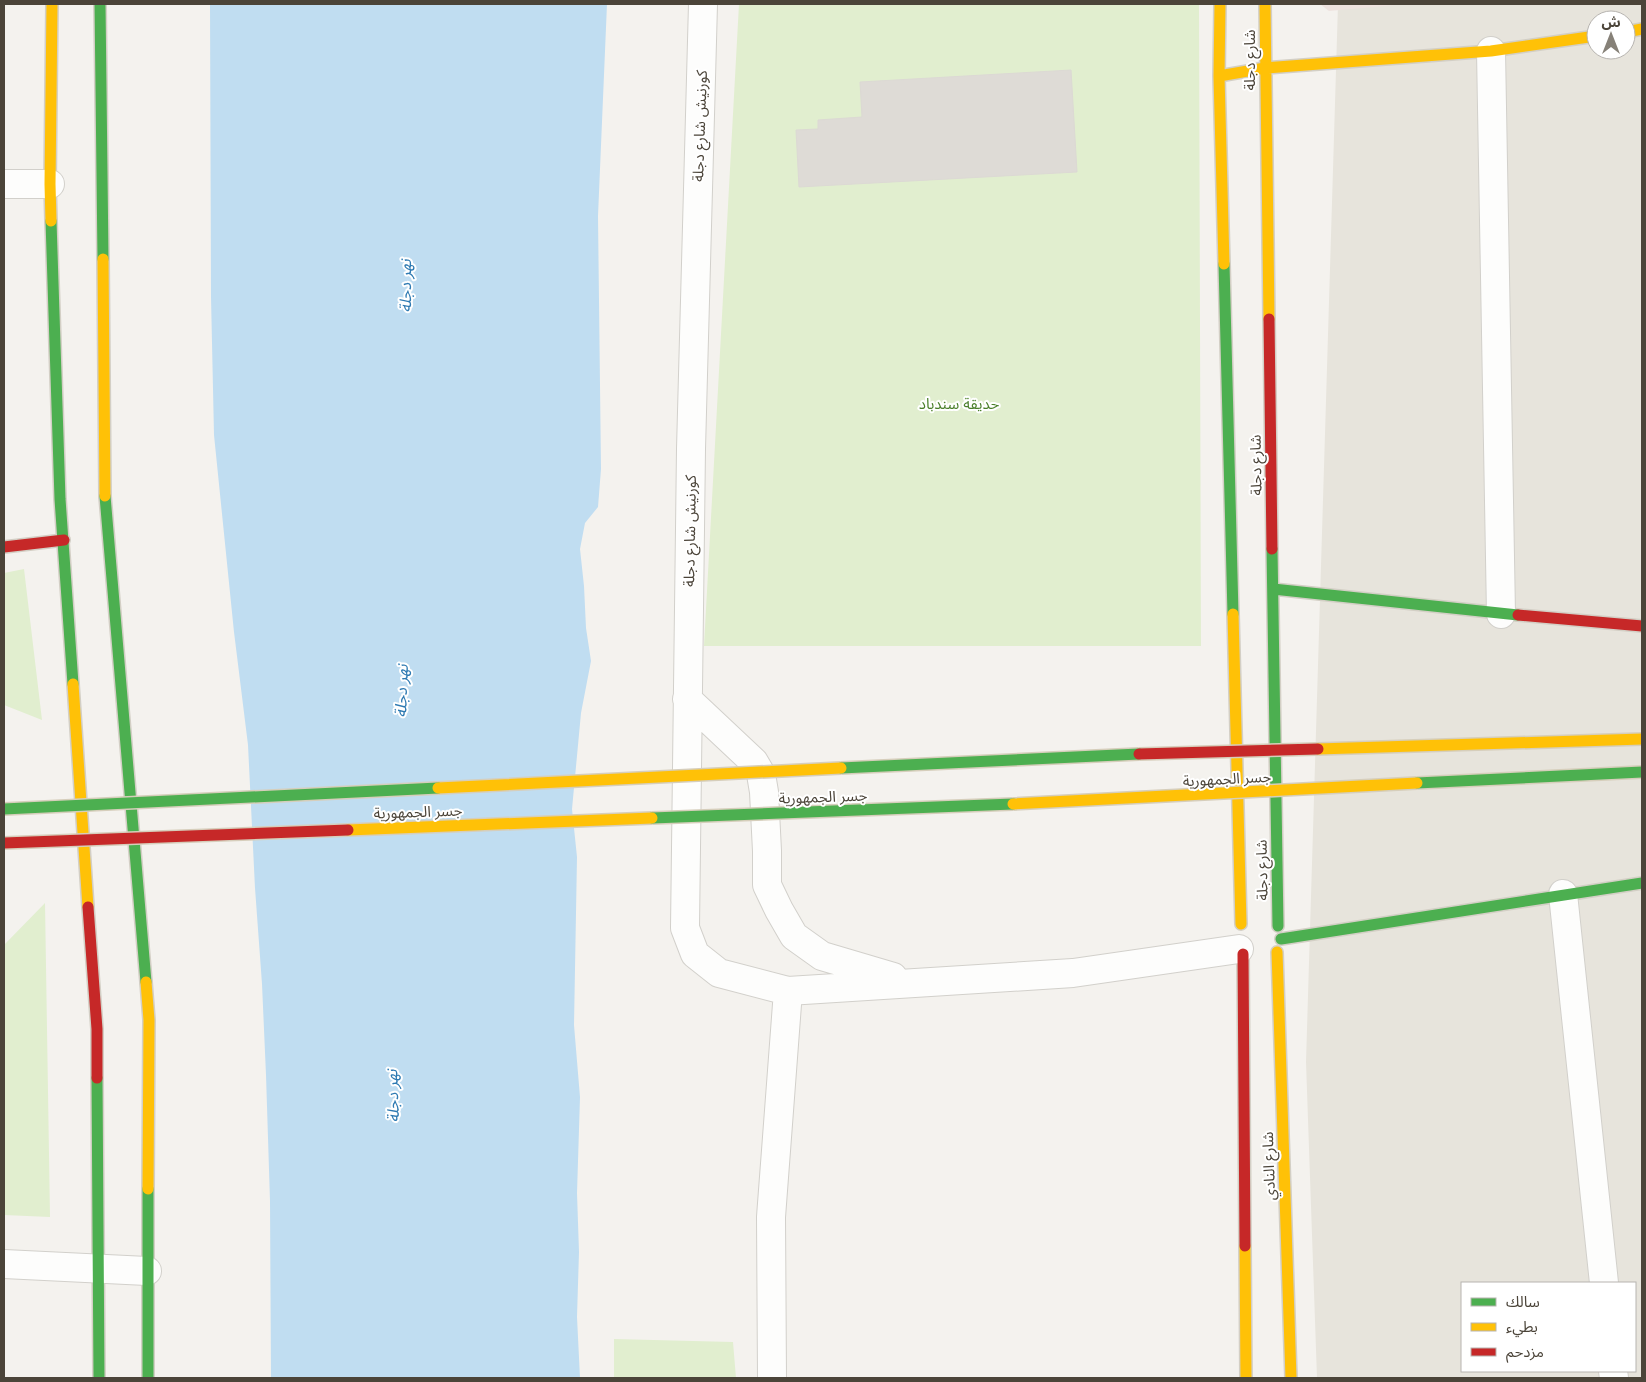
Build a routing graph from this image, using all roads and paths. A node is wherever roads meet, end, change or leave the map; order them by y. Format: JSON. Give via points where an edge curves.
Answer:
{"nodes":[{"id":1,"x":52,"y":4,"type":"edge"},
{"id":2,"x":100,"y":4,"type":"edge"},
{"id":3,"x":703,"y":4,"type":"edge"},
{"id":4,"x":1220,"y":4,"type":"edge"},
{"id":5,"x":1265,"y":4,"type":"edge"},
{"id":6,"x":1586,"y":37,"type":"edge"},
{"id":7,"x":1491,"y":51,"type":"junction"},
{"id":8,"x":1265,"y":68,"type":"junction"},
{"id":9,"x":1219,"y":76,"type":"junction"},
{"id":10,"x":4,"y":184,"type":"edge"},
{"id":11,"x":50,"y":184,"type":"junction"},
{"id":12,"x":64,"y":540,"type":"junction"},
{"id":13,"x":4,"y":547,"type":"edge"},
{"id":14,"x":1273,"y":589,"type":"junction"},
{"id":15,"x":1501,"y":614,"type":"junction"},
{"id":16,"x":1642,"y":626,"type":"edge"},
{"id":17,"x":687,"y":699,"type":"junction"},
{"id":18,"x":1642,"y":739,"type":"edge"},
{"id":19,"x":1642,"y":772,"type":"edge"},
{"id":20,"x":4,"y":808,"type":"edge"},
{"id":21,"x":4,"y":843,"type":"edge"},
{"id":22,"x":1642,"y":883,"type":"edge"},
{"id":23,"x":1563,"y":894,"type":"junction"},
{"id":24,"x":1253,"y":917,"type":"dead end"},
{"id":25,"x":1267,"y":917,"type":"dead end"},
{"id":26,"x":1278,"y":926,"type":"junction"},
{"id":27,"x":1281,"y":939,"type":"junction"},
{"id":28,"x":1248,"y":949,"type":"junction"},
{"id":29,"x":1277,"y":952,"type":"junction"},
{"id":30,"x":910,"y":982,"type":"junction"},
{"id":31,"x":788,"y":991,"type":"junction"},
{"id":32,"x":4,"y":1264,"type":"edge"},
{"id":33,"x":98,"y":1268,"type":"junction"},
{"id":34,"x":147,"y":1271,"type":"junction"},
{"id":35,"x":1604,"y":1282,"type":"edge"},
{"id":36,"x":99,"y":1378,"type":"edge"},
{"id":37,"x":148,"y":1378,"type":"edge"},
{"id":38,"x":772,"y":1378,"type":"edge"},
{"id":39,"x":1246,"y":1378,"type":"edge"},
{"id":40,"x":1291,"y":1378,"type":"edge"}],
"edges":[{"from":1,"to":11,"type":"main road"},
{"from":2,"to":34,"type":"main road","via":[[105,494],[149,1020]]},
{"from":3,"to":17,"type":"street","name":"كورنيش شارع دجلة"},
{"from":4,"to":9,"type":"main road","name":"شارع دجلة"},
{"from":5,"to":8,"type":"main road","name":"شارع دجلة"},
{"from":6,"to":7,"type":"main road"},
{"from":7,"to":8,"type":"main road"},
{"from":7,"to":15,"type":"street"},
{"from":8,"to":9,"type":"main road"},
{"from":8,"to":14,"type":"main road","name":"شارع دجلة"},
{"from":9,"to":28,"type":"main road","name":"شارع دجلة"},
{"from":10,"to":11,"type":"street"},
{"from":11,"to":12,"type":"main road"},
{"from":12,"to":13,"type":"main road"},
{"from":12,"to":33,"type":"main road","via":[[97,1029]]},
{"from":14,"to":15,"type":"main road"},
{"from":14,"to":26,"type":"main road","name":"شارع دجلة"},
{"from":15,"to":16,"type":"main road"},
{"from":17,"to":30,"type":"street","via":[[754,762],[761,774],[767,885],[794,936],[822,956]]},
{"from":17,"to":31,"type":"street","name":"كورنيش شارع دجلة","via":[[685,928],[695,954],[719,974]]},
{"from":18,"to":20,"type":"main road","name":"جسر الجمهورية","bridge":true,"via":[[1112,755]]},
{"from":19,"to":21,"type":"main road","name":"جسر الجمهورية","bridge":true,"via":[[996,805]]},
{"from":22,"to":23,"type":"main road"},
{"from":23,"to":27,"type":"main road"},
{"from":23,"to":35,"type":"street"},
{"from":24,"to":28,"type":"main road"},
{"from":25,"to":26,"type":"main road"},
{"from":26,"to":27,"type":"main road","name":"شارع دجلة"},
{"from":27,"to":29,"type":"main road","name":"شارع النادي"},
{"from":28,"to":29,"type":"main road","via":[[1270,958]]},
{"from":28,"to":30,"type":"street","name":"كورنيش شارع دجلة","via":[[1073,973]]},
{"from":28,"to":39,"type":"main road","name":"شارع النادي"},
{"from":29,"to":40,"type":"main road","name":"شارع النادي"},
{"from":30,"to":31,"type":"street","name":"كورنيش شارع دجلة"},
{"from":31,"to":38,"type":"street","via":[[771,1217]]},
{"from":32,"to":33,"type":"street"},
{"from":33,"to":34,"type":"street"},
{"from":33,"to":36,"type":"main road"},
{"from":34,"to":37,"type":"main road"}]}
